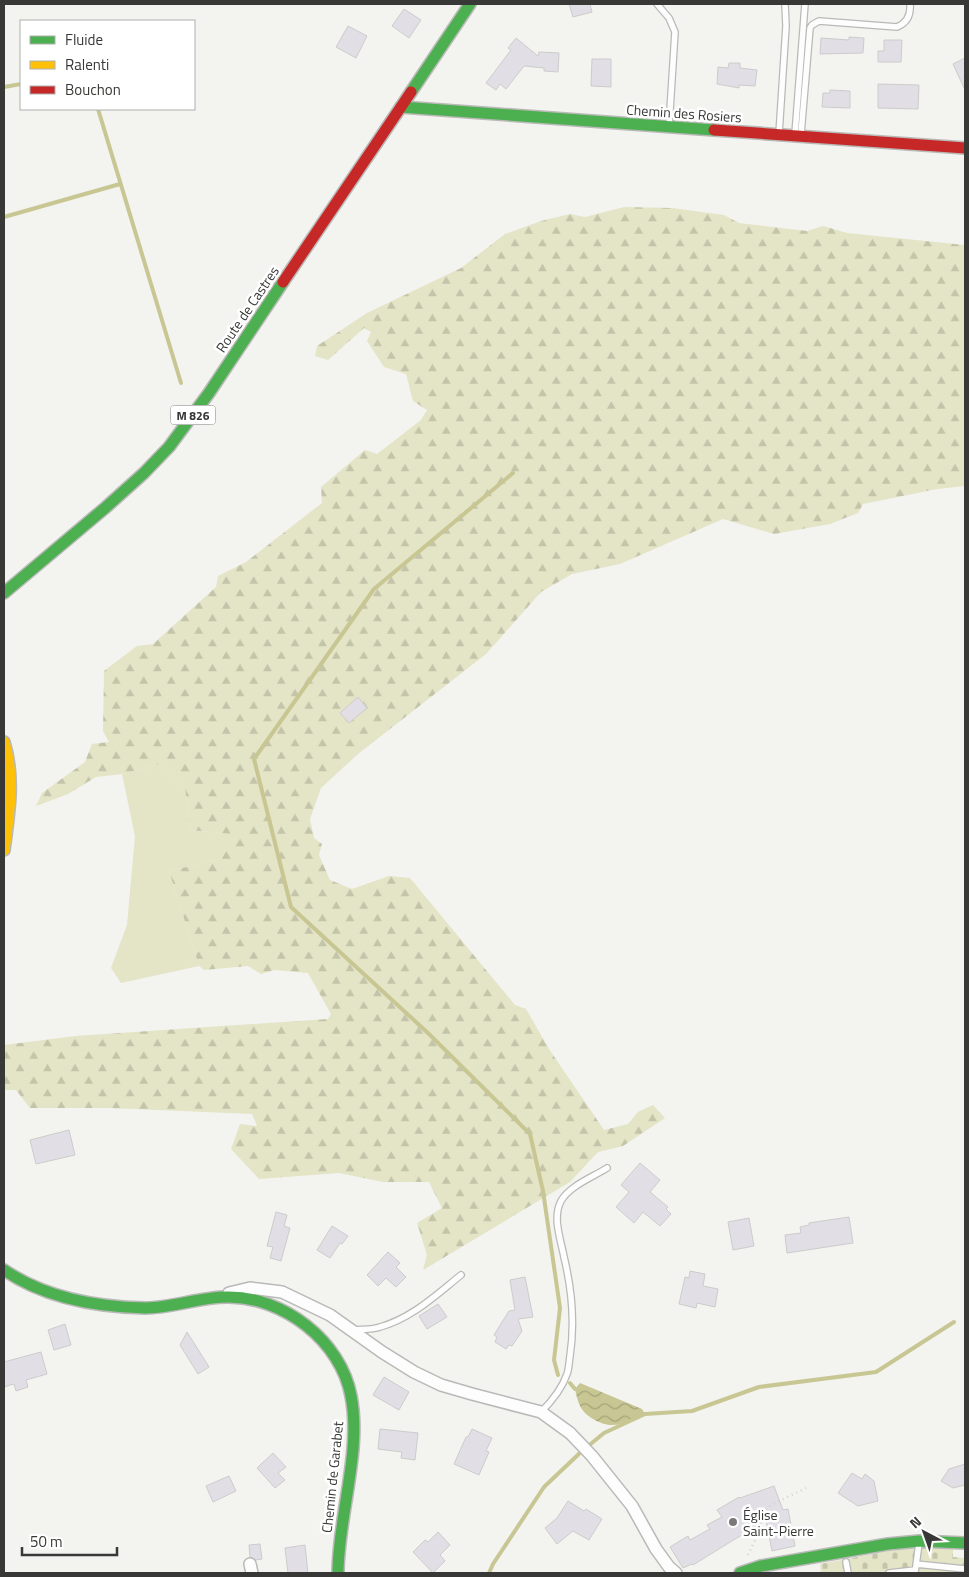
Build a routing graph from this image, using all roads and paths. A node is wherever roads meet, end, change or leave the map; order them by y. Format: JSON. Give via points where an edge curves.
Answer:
{"nodes":[{"id":1,"x":470,"y":4,"type":"edge"},
{"id":2,"x":657,"y":4,"type":"edge"},
{"id":3,"x":785,"y":4,"type":"edge"},
{"id":4,"x":805,"y":4,"type":"edge"},
{"id":5,"x":910,"y":4,"type":"edge"},
{"id":6,"x":401,"y":107,"type":"junction"},
{"id":7,"x":669,"y":128,"type":"junction"},
{"id":8,"x":779,"y":135,"type":"junction"},
{"id":9,"x":798,"y":136,"type":"junction"},
{"id":10,"x":965,"y":148,"type":"edge"},
{"id":11,"x":4,"y":593,"type":"edge"},
{"id":12,"x":4,"y":742,"type":"edge"},
{"id":13,"x":4,"y":850,"type":"edge"},
{"id":14,"x":607,"y":1168,"type":"dead end"},
{"id":15,"x":4,"y":1270,"type":"edge"},
{"id":16,"x":461,"y":1275,"type":"dead end"},
{"id":17,"x":218,"y":1297,"type":"junction"},
{"id":18,"x":353,"y":1330,"type":"junction"},
{"id":19,"x":541,"y":1412,"type":"junction"},
{"id":20,"x":806,"y":1488,"type":"dead end"},
{"id":21,"x":919,"y":1541,"type":"junction"},
{"id":22,"x":965,"y":1543,"type":"edge"},
{"id":23,"x":745,"y":1559,"type":"dead end"},
{"id":24,"x":846,"y":1562,"type":"dead end"},
{"id":25,"x":915,"y":1569,"type":"edge"},
{"id":26,"x":965,"y":1569,"type":"edge"},
{"id":27,"x":338,"y":1573,"type":"edge"},
{"id":28,"x":676,"y":1573,"type":"edge"},
{"id":29,"x":740,"y":1573,"type":"edge"},
{"id":30,"x":848,"y":1573,"type":"edge"},
{"id":31,"x":889,"y":1573,"type":"edge"}],
"edges":[{"from":1,"to":6,"type":"street","name":"Route de Castres","number":"M 826"},
{"from":2,"to":7,"type":"lane","via":[[669,18],[674,32]]},
{"from":3,"to":8,"type":"lane"},
{"from":4,"to":9,"type":"lane"},
{"from":5,"to":9,"type":"lane","via":[[908,19],[897,27],[819,21],[812,24]]},
{"from":6,"to":7,"type":"street","name":"Chemin des Rosiers"},
{"from":6,"to":11,"type":"street","name":"Route de Castres","number":"M 826","via":[[209,393],[163,453],[112,502]]},
{"from":7,"to":8,"type":"street","name":"Chemin des Rosiers"},
{"from":8,"to":9,"type":"street","name":"Chemin des Rosiers"},
{"from":9,"to":10,"type":"street","name":"Chemin des Rosiers"},
{"from":12,"to":13,"type":"street","via":[[11,781]]},
{"from":14,"to":19,"type":"lane","via":[[574,1188],[559,1208],[557,1229],[573,1308],[572,1342],[568,1374]]},
{"from":15,"to":17,"type":"street","name":"Chemin de Garabet","via":[[22,1282],[67,1298],[117,1306],[166,1307]]},
{"from":16,"to":18,"type":"lane","via":[[400,1320],[378,1328]]},
{"from":17,"to":18,"type":"street","via":[[250,1288],[282,1292]]},
{"from":17,"to":27,"type":"street","name":"Chemin de Garabet","via":[[251,1299],[297,1318],[319,1336],[344,1375],[350,1393],[354,1432]]},
{"from":18,"to":19,"type":"street","via":[[382,1352],[441,1385]]},
{"from":19,"to":28,"type":"street","via":[[570,1433],[592,1456],[632,1506],[656,1549]]},
{"from":20,"to":23,"type":"path","via":[[762,1512],[757,1536]]},
{"from":21,"to":22,"type":"street"},
{"from":21,"to":25,"type":"lane"},
{"from":21,"to":29,"type":"street","via":[[761,1566]]},
{"from":24,"to":30,"type":"lane"},
{"from":25,"to":26,"type":"lane"},
{"from":25,"to":31,"type":"lane"}]}
